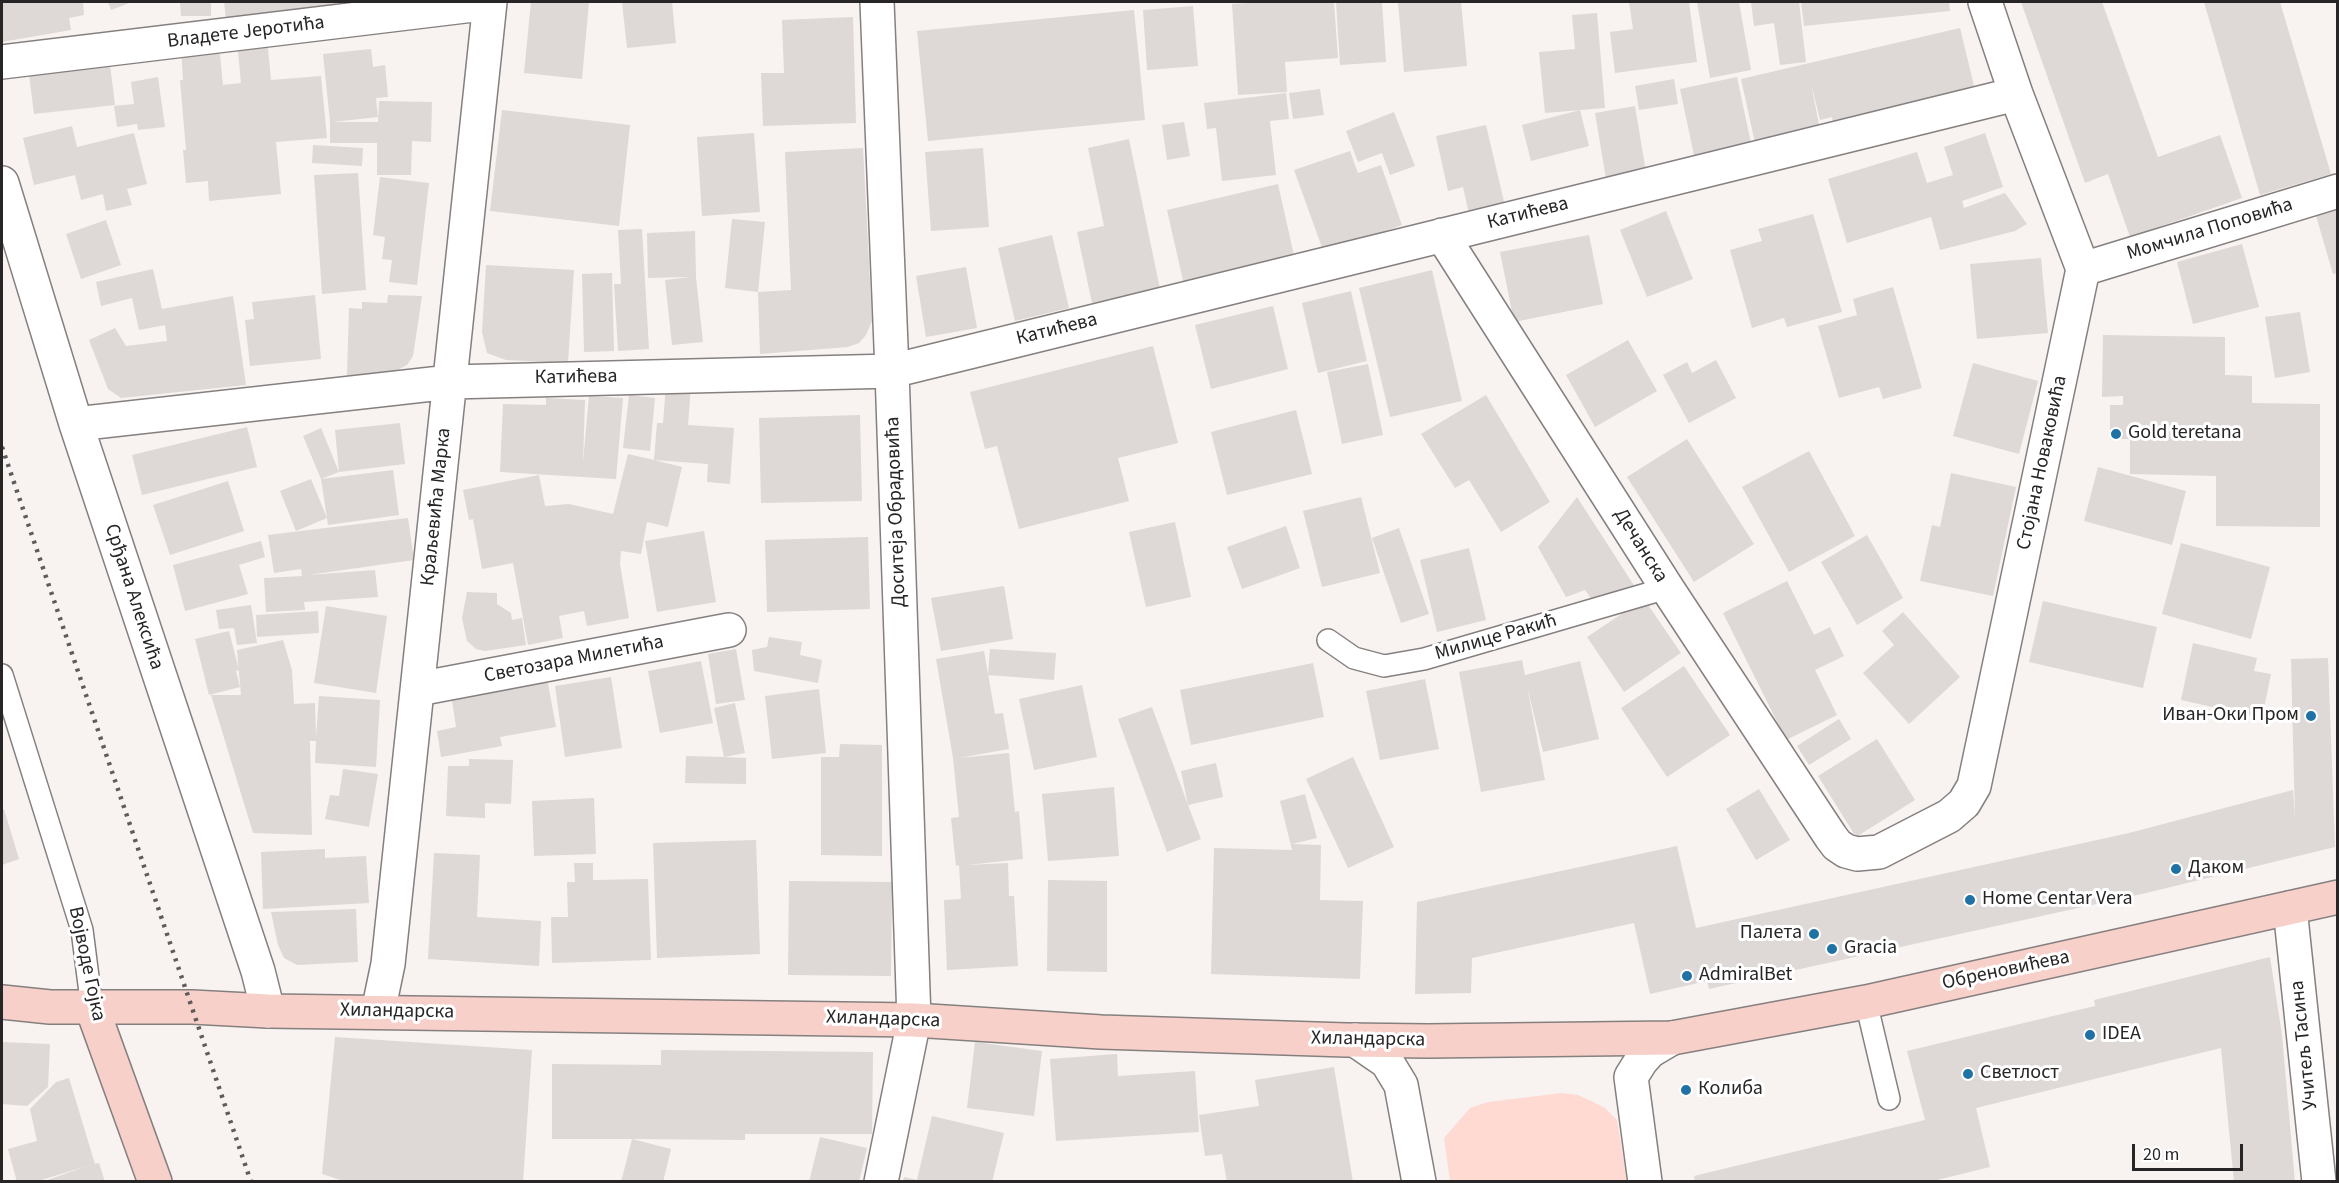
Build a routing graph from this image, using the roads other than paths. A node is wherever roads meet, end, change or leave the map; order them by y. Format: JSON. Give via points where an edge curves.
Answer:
{"nodes":[{"id":1,"x":490,"y":2,"type":"edge"},
{"id":2,"x":885,"y":2,"type":"edge"},
{"id":3,"x":1985,"y":2,"type":"edge"},
{"id":4,"x":2,"y":62,"type":"edge"},
{"id":5,"x":2016,"y":94,"type":"junction"},
{"id":6,"x":2,"y":183,"type":"edge"},
{"id":7,"x":2324,"y":199,"type":"edge"},
{"id":8,"x":1442,"y":235,"type":"junction"},
{"id":9,"x":2083,"y":269,"type":"junction"},
{"id":10,"x":892,"y":371,"type":"junction"},
{"id":11,"x":450,"y":382,"type":"junction"},
{"id":12,"x":76,"y":424,"type":"junction"},
{"id":13,"x":1667,"y":588,"type":"junction"},
{"id":14,"x":729,"y":630,"type":"dead end"},
{"id":15,"x":1328,"y":640,"type":"dead end"},
{"id":16,"x":2,"y":675,"type":"edge"},
{"id":17,"x":418,"y":689,"type":"junction"},
{"id":18,"x":1846,"y":851,"type":"joint"},
{"id":19,"x":2337,"y":897,"type":"edge"},
{"id":20,"x":2290,"y":908,"type":"junction"},
{"id":21,"x":2,"y":1002,"type":"edge"},
{"id":22,"x":1866,"y":1002,"type":"junction"},
{"id":23,"x":93,"y":1008,"type":"junction"},
{"id":24,"x":268,"y":1011,"type":"junction"},
{"id":25,"x":378,"y":1012,"type":"junction"},
{"id":26,"x":914,"y":1020,"type":"junction"},
{"id":27,"x":1672,"y":1038,"type":"junction"},
{"id":28,"x":1355,"y":1040,"type":"junction"},
{"id":29,"x":1428,"y":1041,"type":"junction"},
{"id":30,"x":1611,"y":1058,"type":"junction"},
{"id":31,"x":1401,"y":1085,"type":"junction"},
{"id":32,"x":1889,"y":1099,"type":"dead end"},
{"id":33,"x":155,"y":1182,"type":"edge"},
{"id":34,"x":881,"y":1182,"type":"edge"},
{"id":35,"x":1419,"y":1182,"type":"edge"},
{"id":36,"x":1645,"y":1182,"type":"edge"},
{"id":37,"x":2319,"y":1182,"type":"edge"}],
"edges":[{"from":1,"to":4,"type":"street","name":"Владете Јеротића"},
{"from":1,"to":11,"type":"street","name":"Краљевића Марка"},
{"from":2,"to":10,"type":"street","name":"Доситеја Обрадовића"},
{"from":3,"to":5,"type":"street"},
{"from":5,"to":8,"type":"street","name":"Катићева"},
{"from":5,"to":9,"type":"street"},
{"from":6,"to":12,"type":"street","name":"Срђана Алексића"},
{"from":7,"to":9,"type":"street","name":"Момчила Поповића"},
{"from":8,"to":10,"type":"street","name":"Катићева"},
{"from":8,"to":13,"type":"street","name":"Дечанска"},
{"from":9,"to":18,"type":"street","name":"Стојана Новаковића","via":[[1974,786],[1964,803],[1949,816],[1880,852]]},
{"from":10,"to":11,"type":"street","name":"Катићева"},
{"from":10,"to":26,"type":"street","name":"Доситеја Обрадовића"},
{"from":11,"to":12,"type":"street","name":"Катићева"},
{"from":11,"to":17,"type":"street","name":"Краљевића Марка"},
{"from":12,"to":24,"type":"street","name":"Срђана Алексића"},
{"from":13,"to":15,"type":"lane","name":"Милице Ракић","via":[[1424,659],[1384,666],[1354,658]]},
{"from":13,"to":18,"type":"street","name":"Дечанска","via":[[1831,837]]},
{"from":14,"to":17,"type":"street","name":"Светозара Милетића"},
{"from":16,"to":23,"type":"lane","name":"Војводе Гојка","via":[[82,930]]},
{"from":17,"to":25,"type":"street","name":"Краљевића Марка","via":[[387,964]]},
{"from":19,"to":20,"type":"street","name":"Обреновићева"},
{"from":20,"to":22,"type":"street","name":"Обреновићева"},
{"from":20,"to":37,"type":"street","name":"Учитељ Тасина"},
{"from":21,"to":23,"type":"street","name":"Хиландарска"},
{"from":22,"to":27,"type":"street","name":"Обреновићева"},
{"from":22,"to":32,"type":"lane"},
{"from":23,"to":24,"type":"street","name":"Хиландарска"},
{"from":23,"to":33,"type":"street","name":"Војводе Гојка"},
{"from":24,"to":25,"type":"street","name":"Хиландарска"},
{"from":25,"to":26,"type":"street","name":"Хиландарска"},
{"from":26,"to":28,"type":"street","name":"Хиландарска","via":[[1101,1032]]},
{"from":26,"to":34,"type":"street","name":"Доситеја Обрадовића"},
{"from":27,"to":30,"type":"street","name":"Хиландарска"},
{"from":27,"to":30,"type":"street","via":[[1641,1061]]},
{"from":28,"to":29,"type":"street","name":"Хиландарска"},
{"from":28,"to":31,"type":"street","via":[[1387,1062]]},
{"from":29,"to":30,"type":"street","name":"Хиландарска"},
{"from":29,"to":31,"type":"street","via":[[1411,1062]]},
{"from":30,"to":36,"type":"street"},
{"from":31,"to":35,"type":"street"}]}
